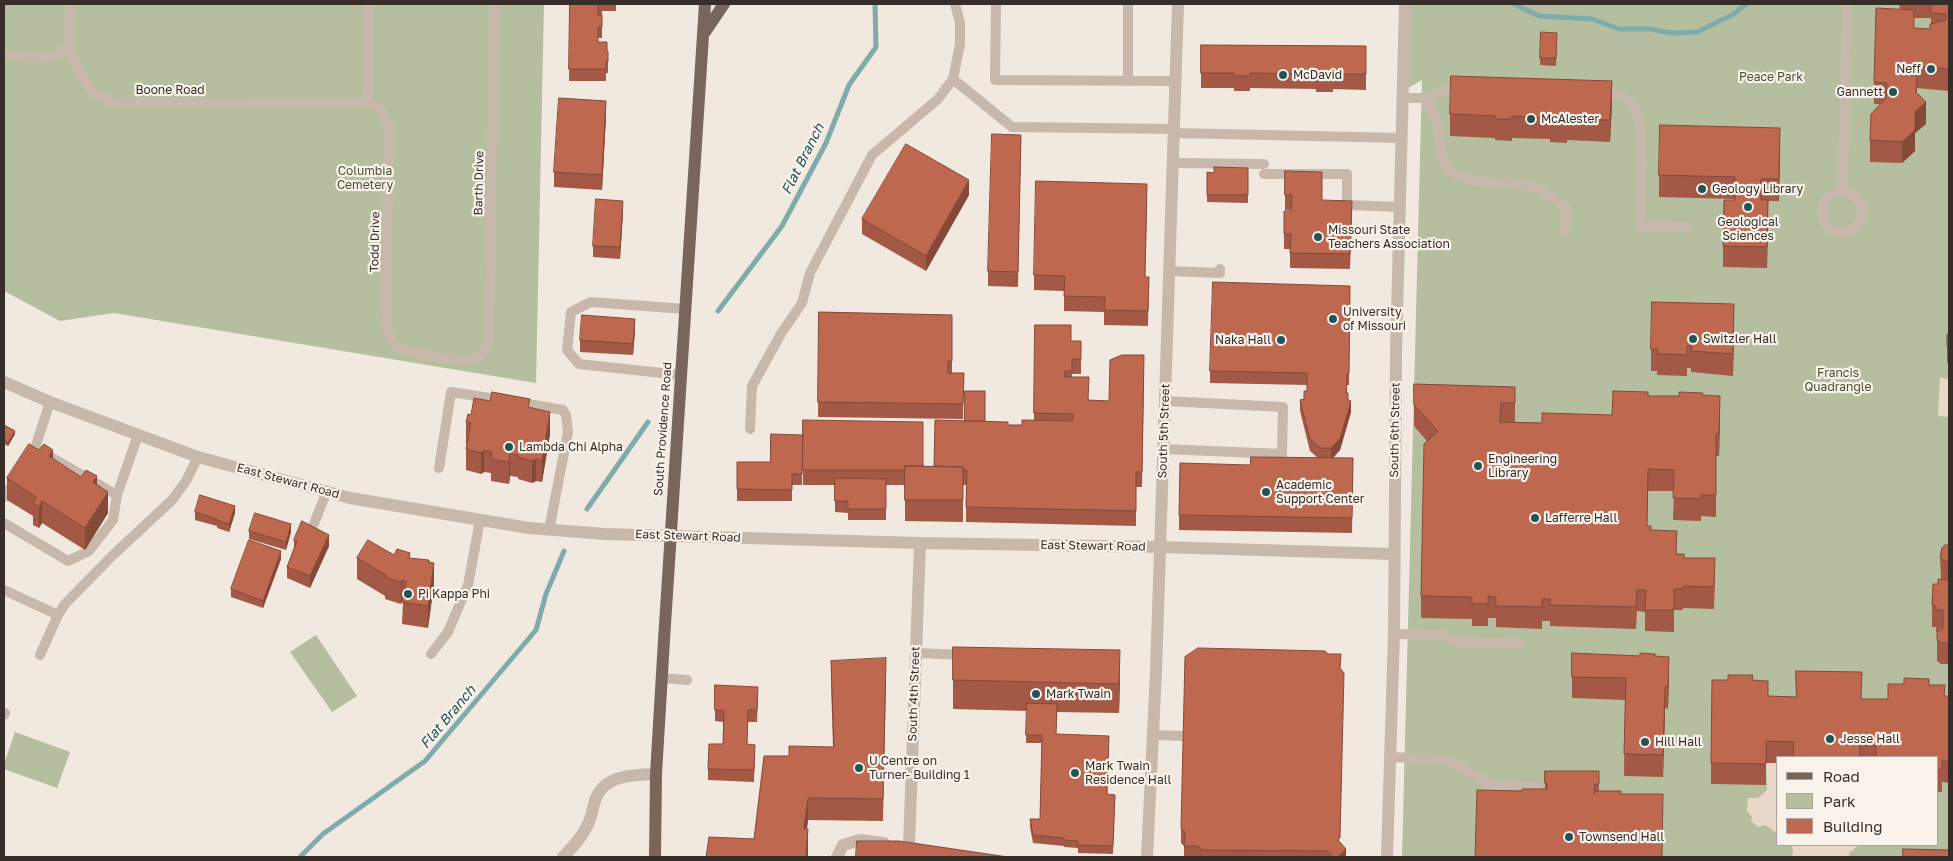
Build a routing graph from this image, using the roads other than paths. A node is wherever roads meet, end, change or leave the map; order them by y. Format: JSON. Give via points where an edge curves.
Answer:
{"nodes":[{"id":1,"x":70,"y":4,"type":"edge"},
{"id":2,"x":369,"y":4,"type":"edge"},
{"id":3,"x":494,"y":4,"type":"edge"},
{"id":4,"x":705,"y":4,"type":"edge"},
{"id":5,"x":724,"y":4,"type":"edge"},
{"id":6,"x":955,"y":4,"type":"edge"},
{"id":7,"x":996,"y":4,"type":"edge"},
{"id":8,"x":1128,"y":4,"type":"edge"},
{"id":9,"x":1178,"y":4,"type":"edge"},
{"id":10,"x":1405,"y":4,"type":"edge"},
{"id":11,"x":1847,"y":4,"type":"edge"},
{"id":12,"x":703,"y":35,"type":"junction"},
{"id":13,"x":69,"y":48,"type":"junction"},
{"id":14,"x":4,"y":55,"type":"edge"},
{"id":15,"x":953,"y":79,"type":"junction"},
{"id":16,"x":1128,"y":81,"type":"junction"},
{"id":17,"x":1176,"y":81,"type":"junction"},
{"id":18,"x":1476,"y":88,"type":"edge"},
{"id":19,"x":1587,"y":92,"type":"edge"},
{"id":20,"x":1402,"y":98,"type":"junction"},
{"id":21,"x":1425,"y":98,"type":"junction"},
{"id":22,"x":368,"y":102,"type":"junction"},
{"id":23,"x":1174,"y":131,"type":"junction"},
{"id":24,"x":1402,"y":138,"type":"junction"},
{"id":25,"x":1173,"y":162,"type":"junction"},
{"id":26,"x":1844,"y":191,"type":"junction"},
{"id":27,"x":1400,"y":207,"type":"junction"},
{"id":28,"x":1686,"y":227,"type":"dead end"},
{"id":29,"x":1565,"y":232,"type":"dead end"},
{"id":30,"x":1220,"y":269,"type":"dead end"},
{"id":31,"x":1169,"y":271,"type":"junction"},
{"id":32,"x":685,"y":309,"type":"junction"},
{"id":33,"x":478,"y":358,"type":"joint"},
{"id":34,"x":680,"y":375,"type":"junction"},
{"id":35,"x":4,"y":382,"type":"edge"},
{"id":36,"x":1165,"y":401,"type":"junction"},
{"id":37,"x":50,"y":402,"type":"junction"},
{"id":38,"x":750,"y":429,"type":"dead end"},
{"id":39,"x":138,"y":435,"type":"junction"},
{"id":40,"x":1163,"y":449,"type":"junction"},
{"id":41,"x":198,"y":457,"type":"junction"},
{"id":42,"x":439,"y":468,"type":"dead end"},
{"id":43,"x":20,"y":473,"type":"edge"},
{"id":44,"x":327,"y":491,"type":"junction"},
{"id":45,"x":117,"y":495,"type":"junction"},
{"id":46,"x":4,"y":497,"type":"edge"},
{"id":47,"x":480,"y":520,"type":"junction"},
{"id":48,"x":4,"y":523,"type":"edge"},
{"id":49,"x":549,"y":530,"type":"junction"},
{"id":50,"x":670,"y":535,"type":"junction"},
{"id":51,"x":309,"y":536,"type":"edge"},
{"id":52,"x":920,"y":543,"type":"junction"},
{"id":53,"x":1160,"y":547,"type":"junction"},
{"id":54,"x":1394,"y":554,"type":"junction"},
{"id":55,"x":4,"y":590,"type":"edge"},
{"id":56,"x":58,"y":615,"type":"junction"},
{"id":57,"x":1394,"y":634,"type":"junction"},
{"id":58,"x":1518,"y":644,"type":"dead end"},
{"id":59,"x":916,"y":653,"type":"junction"},
{"id":60,"x":431,"y":654,"type":"dead end"},
{"id":61,"x":40,"y":655,"type":"dead end"},
{"id":62,"x":975,"y":655,"type":"edge"},
{"id":63,"x":662,"y":678,"type":"junction"},
{"id":64,"x":687,"y":680,"type":"dead end"},
{"id":65,"x":1153,"y":735,"type":"junction"},
{"id":66,"x":1184,"y":736,"type":"edge"},
{"id":67,"x":1390,"y":757,"type":"junction"},
{"id":68,"x":656,"y":774,"type":"junction"},
{"id":69,"x":1537,"y":787,"type":"edge"},
{"id":70,"x":563,"y":857,"type":"edge"},
{"id":71,"x":655,"y":857,"type":"edge"},
{"id":72,"x":836,"y":857,"type":"edge"},
{"id":73,"x":1147,"y":857,"type":"edge"},
{"id":74,"x":1387,"y":857,"type":"edge"}],
"edges":[{"from":1,"to":13,"type":"lane"},
{"from":2,"to":22,"type":"lane"},
{"from":3,"to":33,"type":"lane","name":"Barth Drive","via":[[489,337],[487,349]]},
{"from":4,"to":12,"type":"main road","name":"South Providence Road"},
{"from":5,"to":12,"type":"main road"},
{"from":6,"to":15,"type":"lane","via":[[960,23],[960,44]]},
{"from":7,"to":16,"type":"lane","via":[[995,80]]},
{"from":8,"to":16,"type":"lane"},
{"from":9,"to":17,"type":"street","name":"South 5th Street"},
{"from":10,"to":20,"type":"street","name":"South 6th Street"},
{"from":11,"to":26,"type":"lane"},
{"from":12,"to":32,"type":"main road","name":"South Providence Road"},
{"from":13,"to":14,"type":"lane","via":[[47,58]]},
{"from":13,"to":22,"type":"lane","name":"Boone Road","via":[[80,74],[94,92],[115,103]]},
{"from":15,"to":23,"type":"lane","via":[[1012,127]]},
{"from":15,"to":38,"type":"lane","via":[[938,99],[872,155],[810,273],[802,303],[752,386]]},
{"from":16,"to":17,"type":"lane"},
{"from":17,"to":23,"type":"street","name":"South 5th Street"},
{"from":18,"to":21,"type":"lane","via":[[1457,87]]},
{"from":19,"to":28,"type":"lane","via":[[1615,93],[1632,103],[1639,116],[1640,226]]},
{"from":20,"to":21,"type":"lane"},
{"from":20,"to":24,"type":"street","name":"South 6th Street"},
{"from":21,"to":29,"type":"lane","via":[[1437,120],[1441,157],[1456,177],[1518,182],[1536,188],[1566,208]]},
{"from":22,"to":33,"type":"lane","name":"Todd Drive","via":[[382,111],[390,127],[386,322],[389,335],[397,346],[410,351],[460,361]]},
{"from":23,"to":24,"type":"lane"},
{"from":23,"to":25,"type":"street","name":"South 5th Street"},
{"from":24,"to":27,"type":"street","name":"South 6th Street"},
{"from":25,"to":27,"type":"lane","via":[[1347,174],[1347,205]]},
{"from":25,"to":31,"type":"street","name":"South 5th Street"},
{"from":26,"to":26,"type":"lane","via":[[1830,195],[1822,206],[1823,219],[1832,230],[1839,232],[1857,226],[1863,214],[1856,196]]},
{"from":27,"to":54,"type":"street","name":"South 6th Street"},
{"from":30,"to":31,"type":"lane","via":[[1220,273]]},
{"from":31,"to":36,"type":"street","name":"South 5th Street"},
{"from":32,"to":34,"type":"main road","name":"South Providence Road"},
{"from":32,"to":34,"type":"lane","via":[[591,302],[571,312],[567,350],[579,364]]},
{"from":34,"to":50,"type":"main road","name":"South Providence Road"},
{"from":35,"to":37,"type":"street","name":"East Stewart Road"},
{"from":36,"to":40,"type":"street","name":"South 5th Street"},
{"from":36,"to":40,"type":"lane","via":[[1283,407],[1282,454]]},
{"from":37,"to":39,"type":"street","name":"East Stewart Road"},
{"from":37,"to":45,"type":"lane","via":[[33,452]]},
{"from":39,"to":41,"type":"street","name":"East Stewart Road"},
{"from":39,"to":45,"type":"lane"},
{"from":40,"to":53,"type":"street","name":"South 5th Street"},
{"from":41,"to":44,"type":"street","name":"East Stewart Road"},
{"from":41,"to":56,"type":"lane","via":[[172,500],[112,556]]},
{"from":42,"to":49,"type":"lane","via":[[452,392],[563,410],[568,432]]},
{"from":43,"to":46,"type":"lane"},
{"from":44,"to":47,"type":"street","name":"East Stewart Road","via":[[350,498]]},
{"from":44,"to":51,"type":"lane"},
{"from":45,"to":48,"type":"lane","via":[[113,520],[89,550],[68,561]]},
{"from":47,"to":49,"type":"street","name":"East Stewart Road"},
{"from":47,"to":60,"type":"lane","via":[[468,586],[448,632]]},
{"from":49,"to":50,"type":"street","name":"East Stewart Road"},
{"from":50,"to":52,"type":"street","name":"East Stewart Road"},
{"from":50,"to":63,"type":"main road","name":"South Providence Road"},
{"from":52,"to":53,"type":"street","name":"East Stewart Road"},
{"from":52,"to":59,"type":"street","name":"South 4th Street"},
{"from":53,"to":54,"type":"street","name":"East Stewart Road"},
{"from":53,"to":65,"type":"street","name":"South 5th Street"},
{"from":54,"to":57,"type":"street","name":"South 6th Street"},
{"from":55,"to":56,"type":"lane"},
{"from":56,"to":61,"type":"lane"},
{"from":57,"to":58,"type":"lane","via":[[1443,635],[1458,642]]},
{"from":57,"to":67,"type":"street","name":"South 6th Street"},
{"from":59,"to":62,"type":"lane"},
{"from":59,"to":72,"type":"street","name":"South 4th Street","via":[[913,847],[860,840],[844,845]]},
{"from":63,"to":64,"type":"lane"},
{"from":63,"to":68,"type":"main road","name":"South Providence Road"},
{"from":65,"to":66,"type":"lane"},
{"from":65,"to":73,"type":"street","name":"South 5th Street"},
{"from":67,"to":69,"type":"lane","via":[[1442,760],[1460,766],[1494,786]]},
{"from":67,"to":74,"type":"street","name":"South 6th Street"},
{"from":68,"to":70,"type":"street","via":[[630,775],[608,782],[597,795],[590,819],[578,842]]},
{"from":68,"to":71,"type":"main road","name":"South Providence Road"}]}
